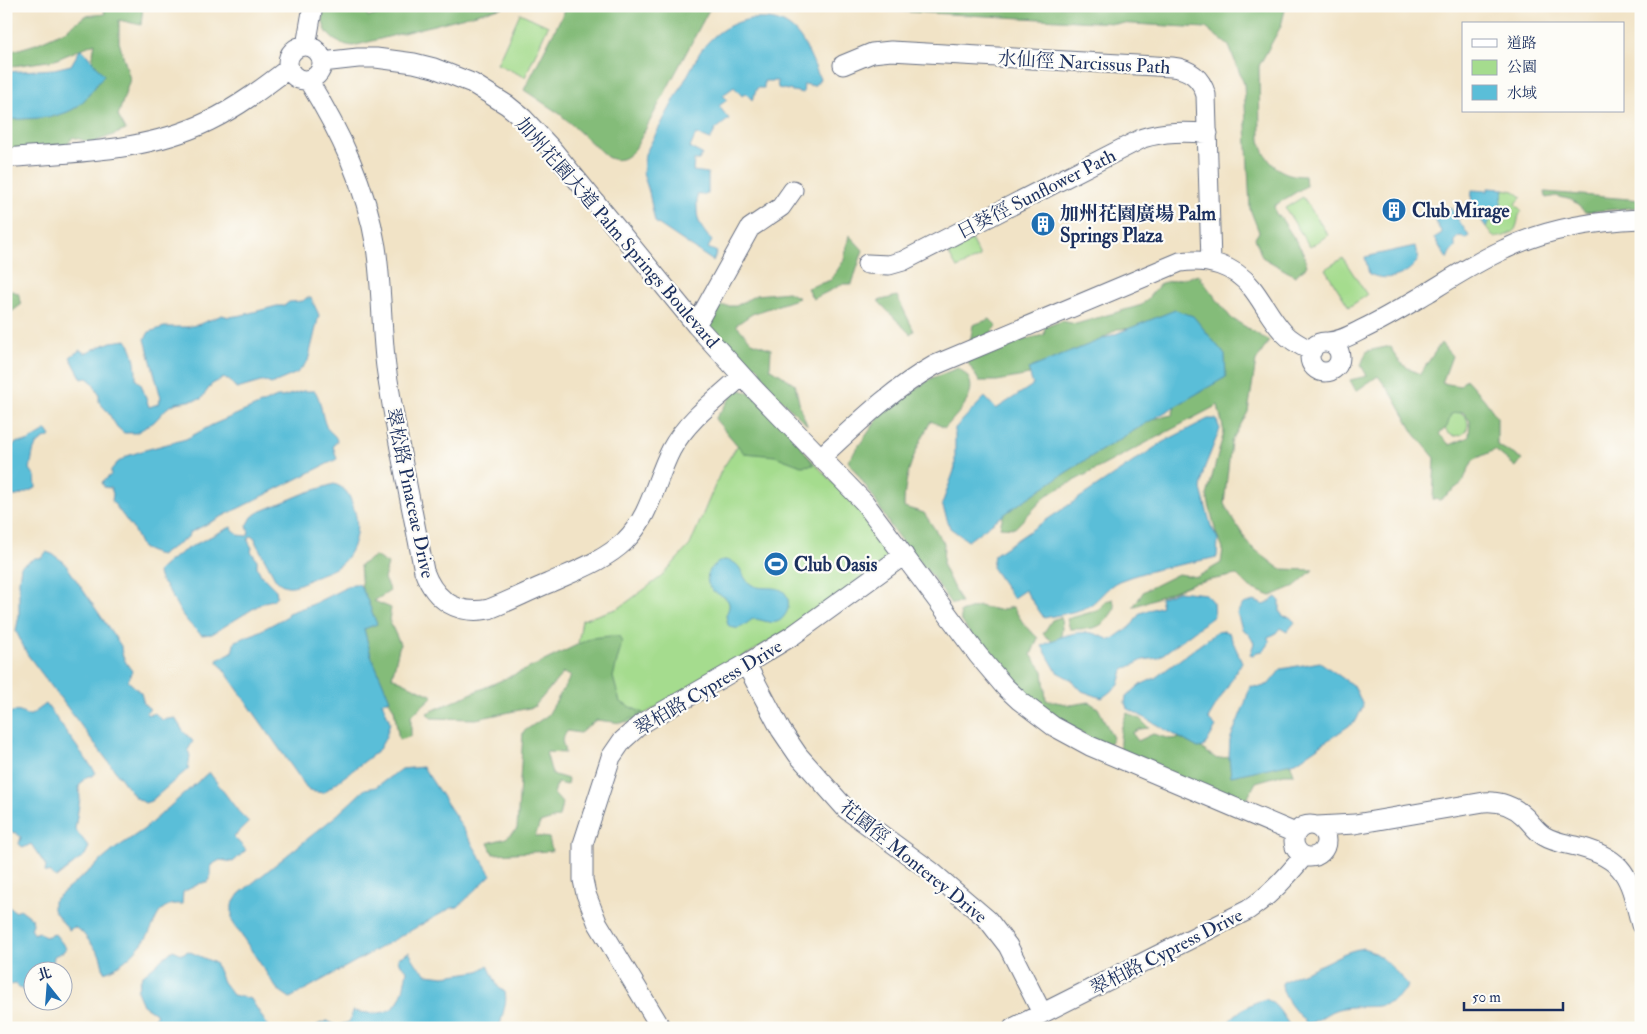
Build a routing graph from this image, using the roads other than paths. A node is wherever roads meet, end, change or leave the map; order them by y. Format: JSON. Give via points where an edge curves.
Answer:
{"nodes":[{"id":1,"x":313,"y":6,"type":"edge"},
{"id":2,"x":306,"y":46,"type":"junction"},
{"id":3,"x":322,"y":62,"type":"junction"},
{"id":4,"x":844,"y":65,"type":"dead end"},
{"id":5,"x":289,"y":68,"type":"junction"},
{"id":6,"x":308,"y":80,"type":"junction"},
{"id":7,"x":1208,"y":133,"type":"junction"},
{"id":8,"x":6,"y":158,"type":"edge"},
{"id":9,"x":793,"y":190,"type":"dead end"},
{"id":10,"x":1641,"y":219,"type":"edge"},
{"id":11,"x":1211,"y":262,"type":"junction"},
{"id":12,"x":867,"y":264,"type":"dead end"},
{"id":13,"x":1396,"y":312,"type":"junction"},
{"id":14,"x":696,"y":325,"type":"junction"},
{"id":15,"x":1320,"y":347,"type":"junction"},
{"id":16,"x":1339,"y":364,"type":"junction"},
{"id":17,"x":742,"y":376,"type":"junction"},
{"id":18,"x":820,"y":458,"type":"junction"},
{"id":19,"x":904,"y":555,"type":"junction"},
{"id":20,"x":746,"y":664,"type":"junction"},
{"id":21,"x":1296,"y":833,"type":"junction"},
{"id":22,"x":1322,"y":833,"type":"junction"},
{"id":23,"x":1304,"y":856,"type":"junction"},
{"id":24,"x":1633,"y":871,"type":"edge"},
{"id":25,"x":1641,"y":925,"type":"edge"},
{"id":26,"x":1042,"y":1013,"type":"junction"},
{"id":27,"x":661,"y":1028,"type":"edge"},
{"id":28,"x":1013,"y":1028,"type":"edge"}],
"edges":[{"from":1,"to":2,"type":"street"},
{"from":2,"to":3,"type":"street","via":[[317,51]]},
{"from":2,"to":5,"type":"street","via":[[290,55]]},
{"from":3,"to":6,"type":"street","via":[[319,73]]},
{"from":3,"to":14,"type":"street","name":"加州花園大道 Palm Springs Boulevard","via":[[358,58],[414,63],[466,81],[507,105],[551,148]]},
{"from":4,"to":7,"type":"street","name":"水仙徑 Narcissus Path","via":[[872,53],[891,51],[1180,68],[1195,75],[1204,88]]},
{"from":5,"to":6,"type":"street","via":[[296,78]]},
{"from":5,"to":8,"type":"street","via":[[228,111],[169,137],[113,148]]},
{"from":6,"to":17,"type":"street","name":"翠松路 Pinaceae Drive","via":[[345,145],[364,194],[376,246],[390,389],[424,571],[433,589],[447,602],[464,609],[489,609],[615,550],[642,519],[678,439]]},
{"from":7,"to":11,"type":"street","name":"水仙徑 Narcissus Path"},
{"from":7,"to":12,"type":"street","name":"日葵徑 Sunflower Path","via":[[1170,132],[1142,138],[903,262]]},
{"from":9,"to":14,"type":"street","via":[[780,207],[750,228]]},
{"from":10,"to":13,"type":"street","via":[[1600,222],[1528,239],[1461,272]]},
{"from":11,"to":15,"type":"street","via":[[1229,268],[1246,280],[1282,331],[1296,343]]},
{"from":11,"to":18,"type":"street","via":[[1190,260],[1170,265],[935,366],[887,396]]},
{"from":13,"to":15,"type":"street"},
{"from":13,"to":16,"type":"street","via":[[1346,354]]},
{"from":14,"to":17,"type":"street","name":"加州花園大道 Palm Springs Boulevard"},
{"from":15,"to":16,"type":"street","via":[[1335,346]]},
{"from":15,"to":16,"type":"street","via":[[1311,355],[1312,363],[1321,371],[1329,372]]},
{"from":17,"to":18,"type":"street","name":"加州花園大道 Palm Springs Boulevard"},
{"from":18,"to":19,"type":"street","name":"加州花園大道 Palm Springs Boulevard","via":[[864,502]]},
{"from":19,"to":20,"type":"street","name":"翠柏路 Cypress Drive","via":[[807,626]]},
{"from":19,"to":21,"type":"street","name":"加州花園大道 Palm Springs Boulevard","via":[[991,671],[1020,701],[1053,726],[1090,746]]},
{"from":20,"to":26,"type":"street","name":"花園徑 Monterey Drive","via":[[798,755],[846,809],[932,872],[988,920],[1008,946]]},
{"from":20,"to":27,"type":"street","name":"翠柏路 Cypress Drive","via":[[641,724],[622,741],[606,766],[583,844],[582,880],[591,909]]},
{"from":21,"to":22,"type":"street","via":[[1311,824]]},
{"from":21,"to":23,"type":"street","via":[[1294,844]]},
{"from":22,"to":23,"type":"street","via":[[1326,845],[1320,854]]},
{"from":22,"to":24,"type":"street","via":[[1355,824],[1494,802],[1519,812],[1550,839],[1598,852],[1619,867]]},
{"from":23,"to":26,"type":"street","name":"翠柏路 Cypress Drive","via":[[1277,887],[1248,910]]},
{"from":24,"to":25,"type":"street","via":[[1631,888]]},
{"from":26,"to":28,"type":"street","name":"翠柏路 Cypress Drive"}]}
